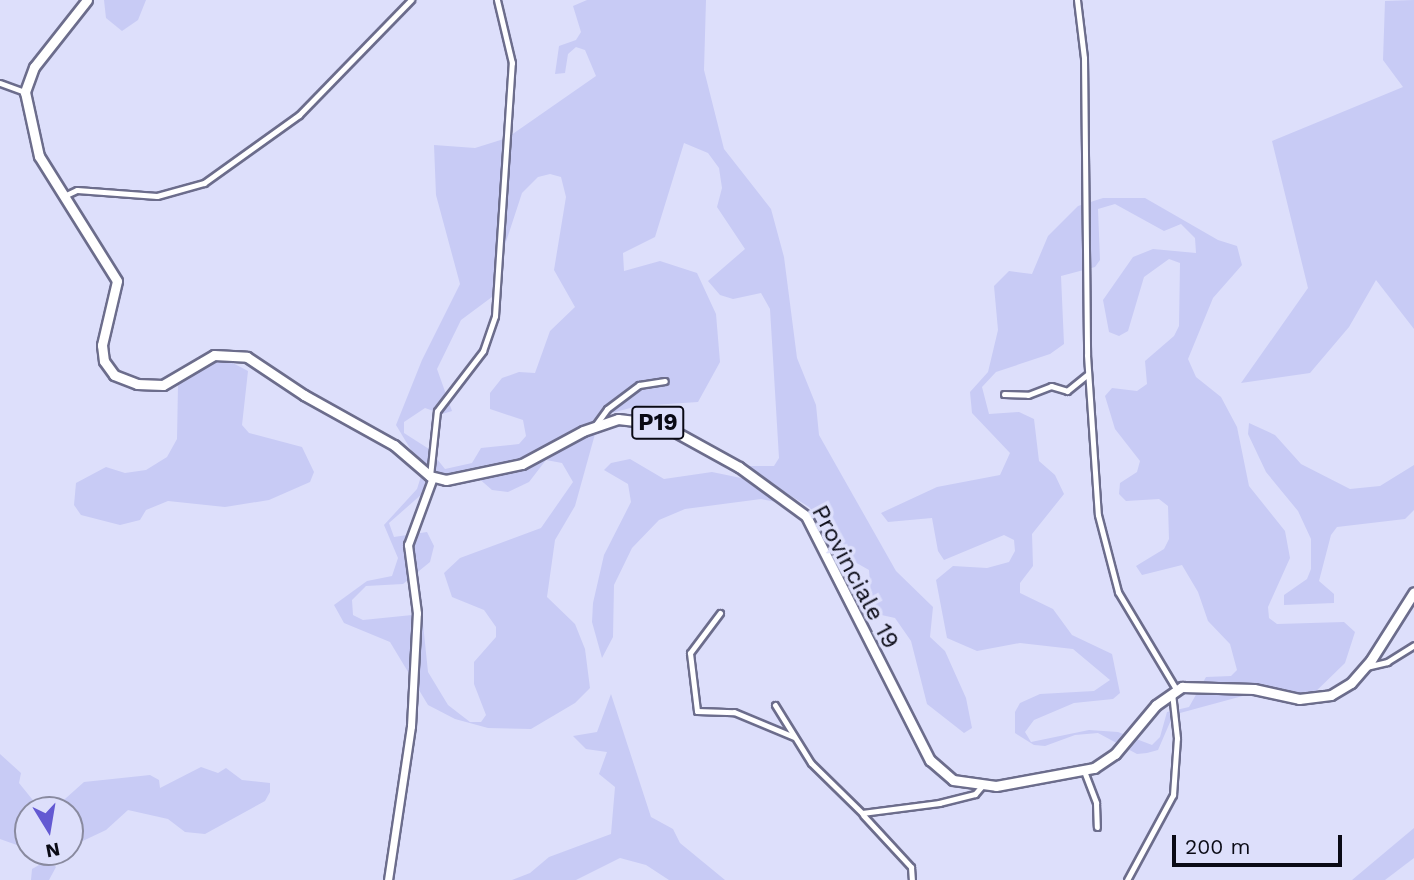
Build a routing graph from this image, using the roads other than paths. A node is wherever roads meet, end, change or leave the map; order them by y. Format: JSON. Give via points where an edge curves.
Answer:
{"nodes":[{"id":1,"x":87,"y":0,"type":"edge"},
{"id":2,"x":411,"y":0,"type":"edge"},
{"id":3,"x":497,"y":0,"type":"edge"},
{"id":4,"x":1077,"y":0,"type":"edge"},
{"id":5,"x":0,"y":83,"type":"edge"},
{"id":6,"x":25,"y":92,"type":"junction"},
{"id":7,"x":62,"y":198,"type":"junction"},
{"id":8,"x":1088,"y":374,"type":"junction"},
{"id":9,"x":665,"y":381,"type":"dead end"},
{"id":10,"x":1004,"y":394,"type":"dead end"},
{"id":11,"x":594,"y":427,"type":"junction"},
{"id":12,"x":431,"y":477,"type":"junction"},
{"id":13,"x":1414,"y":592,"type":"edge"},
{"id":14,"x":720,"y":613,"type":"dead end"},
{"id":15,"x":1414,"y":645,"type":"edge"},
{"id":16,"x":1366,"y":667,"type":"junction"},
{"id":17,"x":1174,"y":691,"type":"junction"},
{"id":18,"x":775,"y":705,"type":"dead end"},
{"id":19,"x":794,"y":737,"type":"junction"},
{"id":20,"x":1084,"y":771,"type":"junction"},
{"id":21,"x":982,"y":786,"type":"junction"},
{"id":22,"x":862,"y":813,"type":"junction"},
{"id":23,"x":1097,"y":827,"type":"dead end"},
{"id":24,"x":388,"y":880,"type":"edge"},
{"id":25,"x":912,"y":880,"type":"edge"},
{"id":26,"x":1128,"y":880,"type":"edge"}],
"edges":[{"from":1,"to":6,"type":"main road","via":[[38,60]]},
{"from":2,"to":7,"type":"street","via":[[299,115],[204,183],[157,196],[77,190]]},
{"from":3,"to":12,"type":"street","via":[[508,31],[512,72],[495,316],[483,351],[440,405]]},
{"from":4,"to":8,"type":"street","via":[[1084,58]]},
{"from":5,"to":6,"type":"street"},
{"from":6,"to":7,"type":"main road","via":[[39,156]]},
{"from":7,"to":12,"type":"main road","via":[[117,281],[102,345],[104,361],[114,375],[137,384],[163,385],[214,355],[247,357],[303,396],[394,445]]},
{"from":8,"to":10,"type":"street","via":[[1067,391],[1051,386],[1028,395]]},
{"from":8,"to":17,"type":"street","via":[[1098,515],[1113,580]]},
{"from":9,"to":11,"type":"street","via":[[639,385],[607,409]]},
{"from":11,"to":12,"type":"main road","name":"Provinciale 19","number":"P19","via":[[522,464],[453,480]]},
{"from":11,"to":21,"type":"main road","name":"Provinciale 19","number":"P19","via":[[618,419],[661,424],[739,467],[797,507],[810,522],[930,760],[953,780]]},
{"from":12,"to":24,"type":"street","via":[[408,545],[416,613],[411,726]]},
{"from":13,"to":16,"type":"main road"},
{"from":14,"to":19,"type":"street","via":[[690,653],[697,711],[734,712]]},
{"from":15,"to":16,"type":"street","via":[[1388,662]]},
{"from":16,"to":17,"type":"main road","via":[[1346,688],[1324,698],[1299,699],[1213,685]]},
{"from":17,"to":20,"type":"main road","name":"Provinciale 19","number":"P19","via":[[1115,754]]},
{"from":17,"to":26,"type":"street","via":[[1173,795]]},
{"from":18,"to":19,"type":"street"},
{"from":19,"to":22,"type":"street","via":[[834,789]]},
{"from":20,"to":21,"type":"main road","name":"Provinciale 19","number":"P19"},
{"from":20,"to":23,"type":"street","via":[[1096,803]]},
{"from":21,"to":22,"type":"street","via":[[975,794],[939,803]]},
{"from":22,"to":25,"type":"street","via":[[911,867]]}]}
